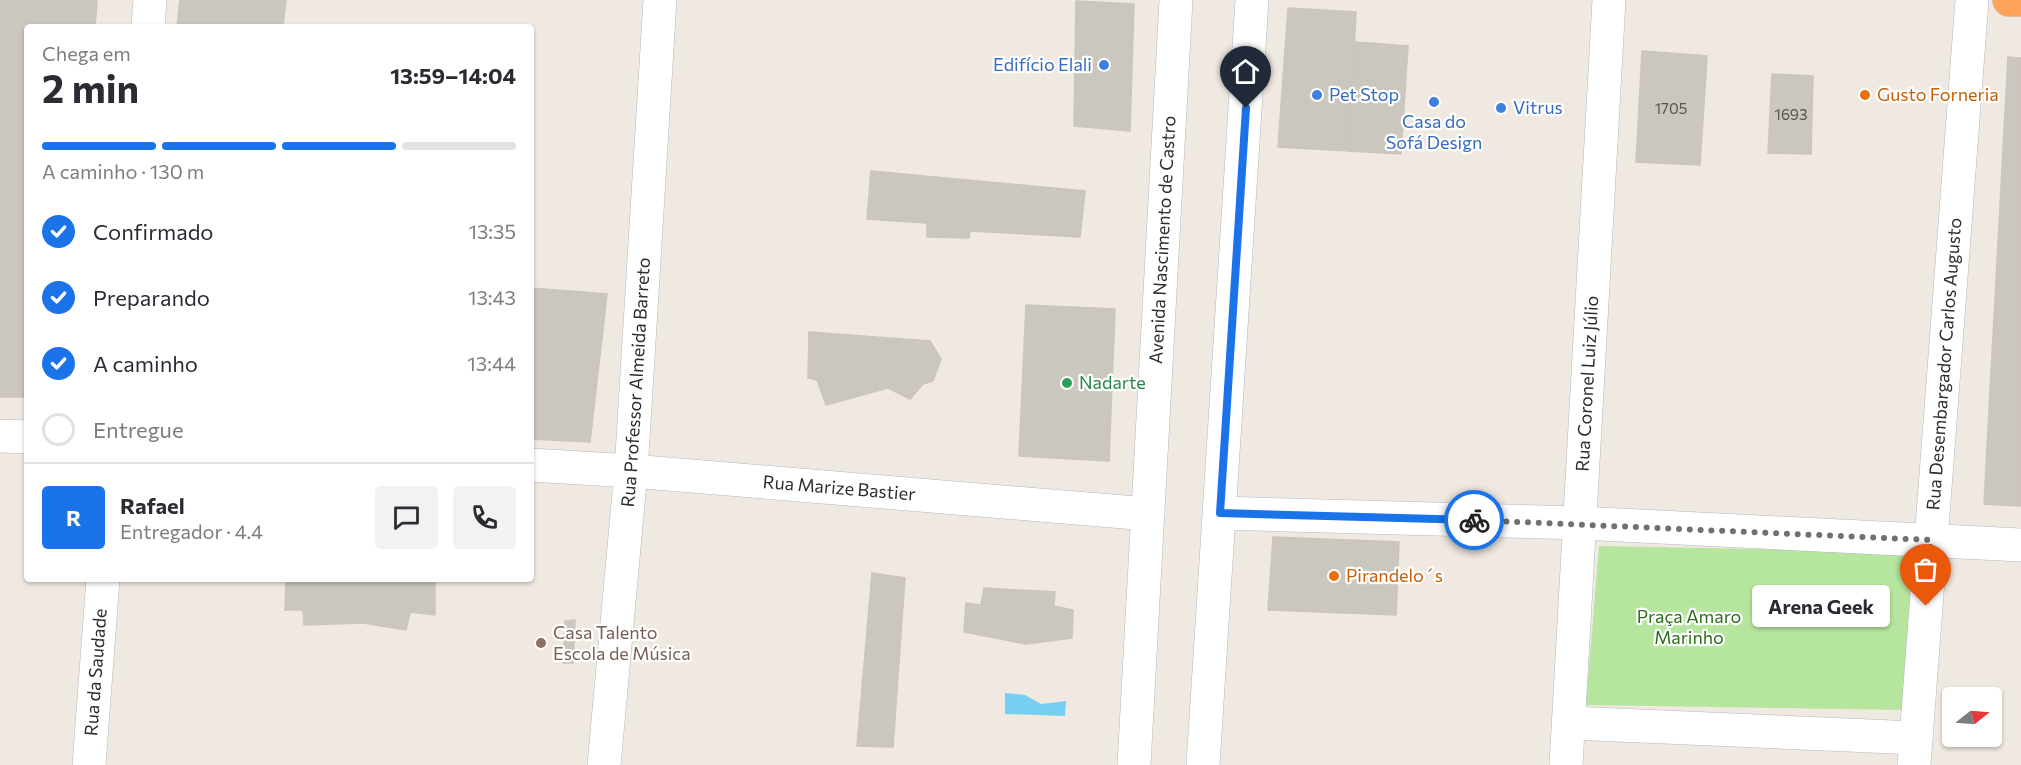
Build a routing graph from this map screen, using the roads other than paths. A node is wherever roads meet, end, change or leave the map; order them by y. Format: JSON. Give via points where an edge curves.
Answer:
{"nodes":[{"id":1,"x":150,"y":0,"type":"edge"},
{"id":2,"x":660,"y":0,"type":"edge"},
{"id":3,"x":1176,"y":0,"type":"edge"},
{"id":4,"x":1252,"y":0,"type":"edge"},
{"id":5,"x":1609,"y":0,"type":"edge"},
{"id":6,"x":1972,"y":0,"type":"edge"},
{"id":7,"x":2009,"y":0,"type":"edge"},
{"id":8,"x":2021,"y":0,"type":"edge"},
{"id":9,"x":148,"y":24,"type":"edge"},
{"id":10,"x":0,"y":436,"type":"edge"},
{"id":11,"x":24,"y":437,"type":"edge"},
{"id":12,"x":534,"y":465,"type":"edge"},
{"id":13,"x":631,"y":471,"type":"junction"},
{"id":14,"x":1220,"y":513,"type":"junction"},
{"id":15,"x":1148,"y":514,"type":"junction"},
{"id":16,"x":1580,"y":523,"type":"junction"},
{"id":17,"x":1931,"y":540,"type":"junction"},
{"id":18,"x":2021,"y":545,"type":"edge"},
{"id":19,"x":103,"y":582,"type":"edge"},
{"id":20,"x":1570,"y":723,"type":"junction"},
{"id":21,"x":1915,"y":751,"type":"edge"},
{"id":22,"x":89,"y":765,"type":"edge"},
{"id":23,"x":604,"y":765,"type":"edge"},
{"id":24,"x":1134,"y":765,"type":"edge"},
{"id":25,"x":1203,"y":765,"type":"edge"},
{"id":26,"x":1566,"y":765,"type":"edge"}],
"edges":[{"from":1,"to":9,"type":"street"},
{"from":2,"to":13,"type":"street","name":"Rua Professor Almeida Barreto"},
{"from":3,"to":15,"type":"street","name":"Avenida Nascimento de Castro"},
{"from":4,"to":14,"type":"street"},
{"from":5,"to":16,"type":"street","name":"Rua Coronel Luiz Júlio"},
{"from":6,"to":17,"type":"street","name":"Rua Desembargador Carlos Augusto"},
{"from":7,"to":8,"type":"highway"},
{"from":10,"to":11,"type":"street"},
{"from":12,"to":13,"type":"street","name":"Rua Marize Bastier"},
{"from":13,"to":15,"type":"street","name":"Rua Marize Bastier"},
{"from":13,"to":23,"type":"street","name":"Rua Professor Almeida Barreto"},
{"from":14,"to":16,"type":"street"},
{"from":14,"to":25,"type":"street"},
{"from":15,"to":24,"type":"street","name":"Avenida Nascimento de Castro"},
{"from":16,"to":17,"type":"street"},
{"from":16,"to":20,"type":"street","name":"Rua Coronel Luiz Júlio"},
{"from":17,"to":18,"type":"street"},
{"from":17,"to":21,"type":"street","name":"Rua Desembargador Carlos Augusto"},
{"from":19,"to":22,"type":"street","name":"Rua da Saudade"},
{"from":20,"to":21,"type":"street"},
{"from":20,"to":26,"type":"street","name":"Rua Coronel Luiz Júlio"}]}
